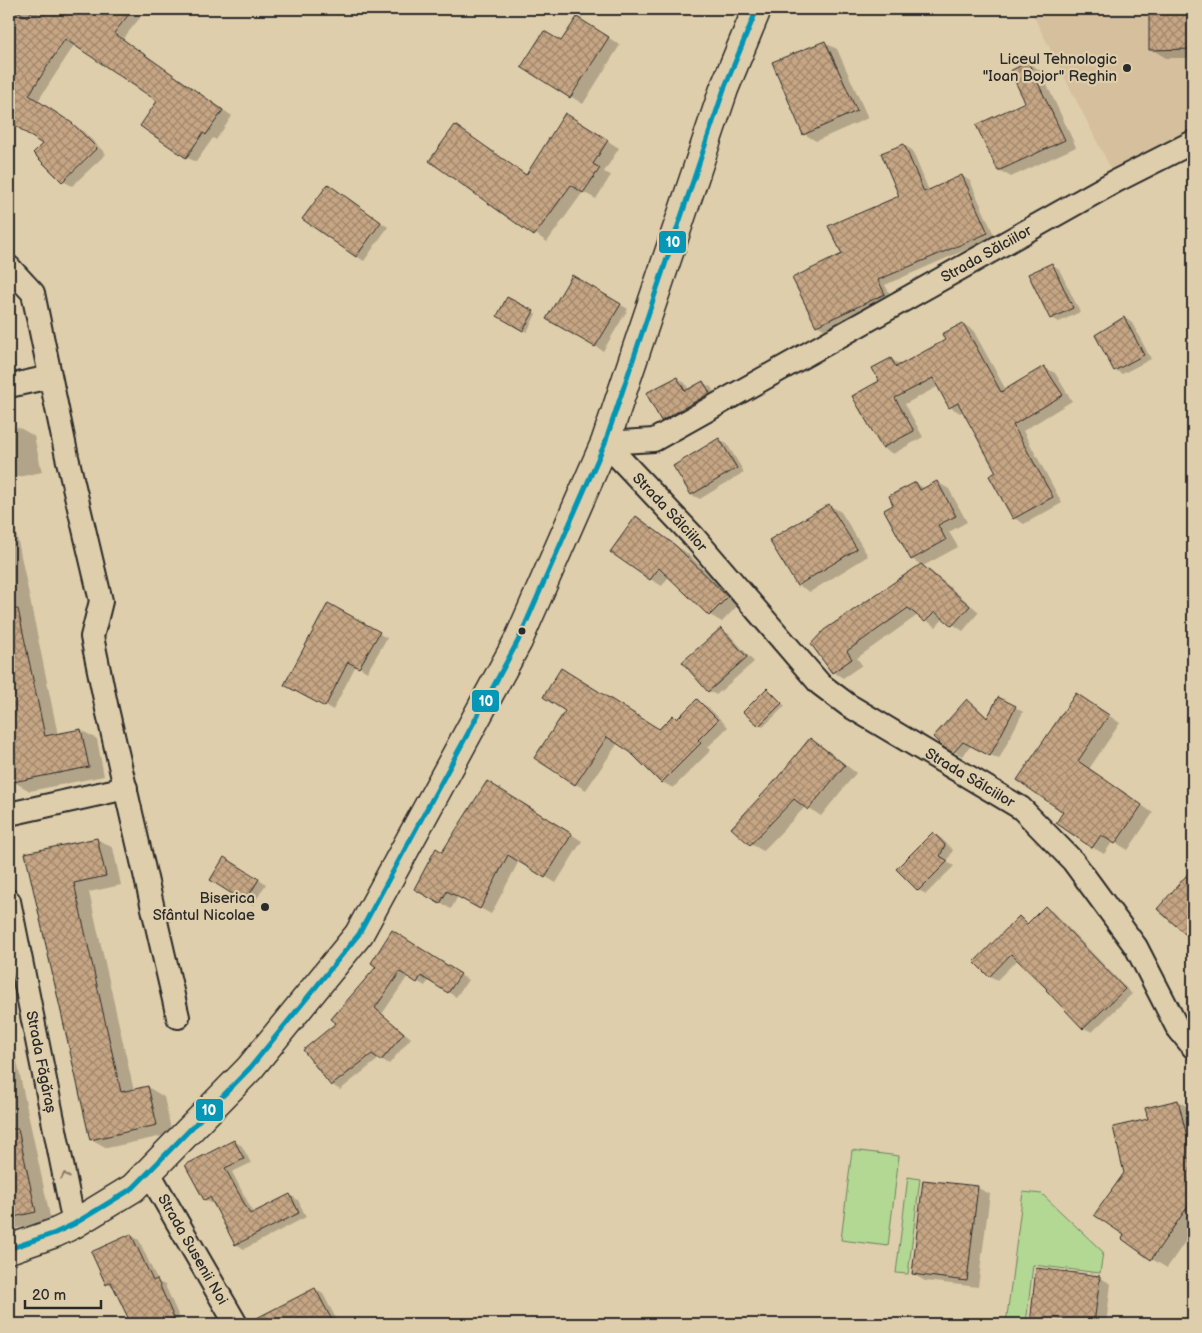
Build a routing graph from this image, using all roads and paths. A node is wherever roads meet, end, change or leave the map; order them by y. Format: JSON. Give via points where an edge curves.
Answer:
{"nodes":[{"id":1,"x":757,"y":9,"type":"edge"},
{"id":2,"x":1193,"y":142,"type":"edge"},
{"id":3,"x":9,"y":266,"type":"edge"},
{"id":4,"x":50,"y":377,"type":"junction"},
{"id":5,"x":9,"y":386,"type":"edge"},
{"id":6,"x":606,"y":442,"type":"junction"},
{"id":7,"x":126,"y":788,"type":"junction"},
{"id":8,"x":9,"y":814,"type":"edge"},
{"id":9,"x":9,"y":901,"type":"edge"},
{"id":10,"x":178,"y":1017,"type":"dead end"},
{"id":11,"x":1193,"y":1047,"type":"edge"},
{"id":12,"x":149,"y":1173,"type":"junction"},
{"id":13,"x":74,"y":1224,"type":"junction"},
{"id":14,"x":9,"y":1249,"type":"edge"},
{"id":15,"x":236,"y":1324,"type":"edge"}],
"edges":[{"from":1,"to":6,"type":"main road","via":[[724,88]]},
{"from":2,"to":6,"type":"street","name":"Strada Sălciilor","via":[[1116,181],[654,440]]},
{"from":3,"to":4,"type":"street","via":[[33,294]]},
{"from":4,"to":5,"type":"street"},
{"from":4,"to":7,"type":"street","via":[[66,458],[102,601],[92,637]]},
{"from":6,"to":11,"type":"street","name":"Strada Sălciilor","via":[[693,536],[820,684],[848,705],[1021,808],[1072,860],[1136,947],[1177,1027]]},
{"from":6,"to":12,"type":"main road","via":[[518,641],[359,934],[250,1068]]},
{"from":7,"to":8,"type":"street"},
{"from":7,"to":10,"type":"street"},
{"from":13,"to":9,"type":"street","name":"Strada Făgăraș","one_way":true},
{"from":12,"to":13,"type":"main road","via":[[133,1188]]},
{"from":12,"to":15,"type":"street","name":"Strada Susenii Noi"},
{"from":13,"to":14,"type":"main road"}]}
